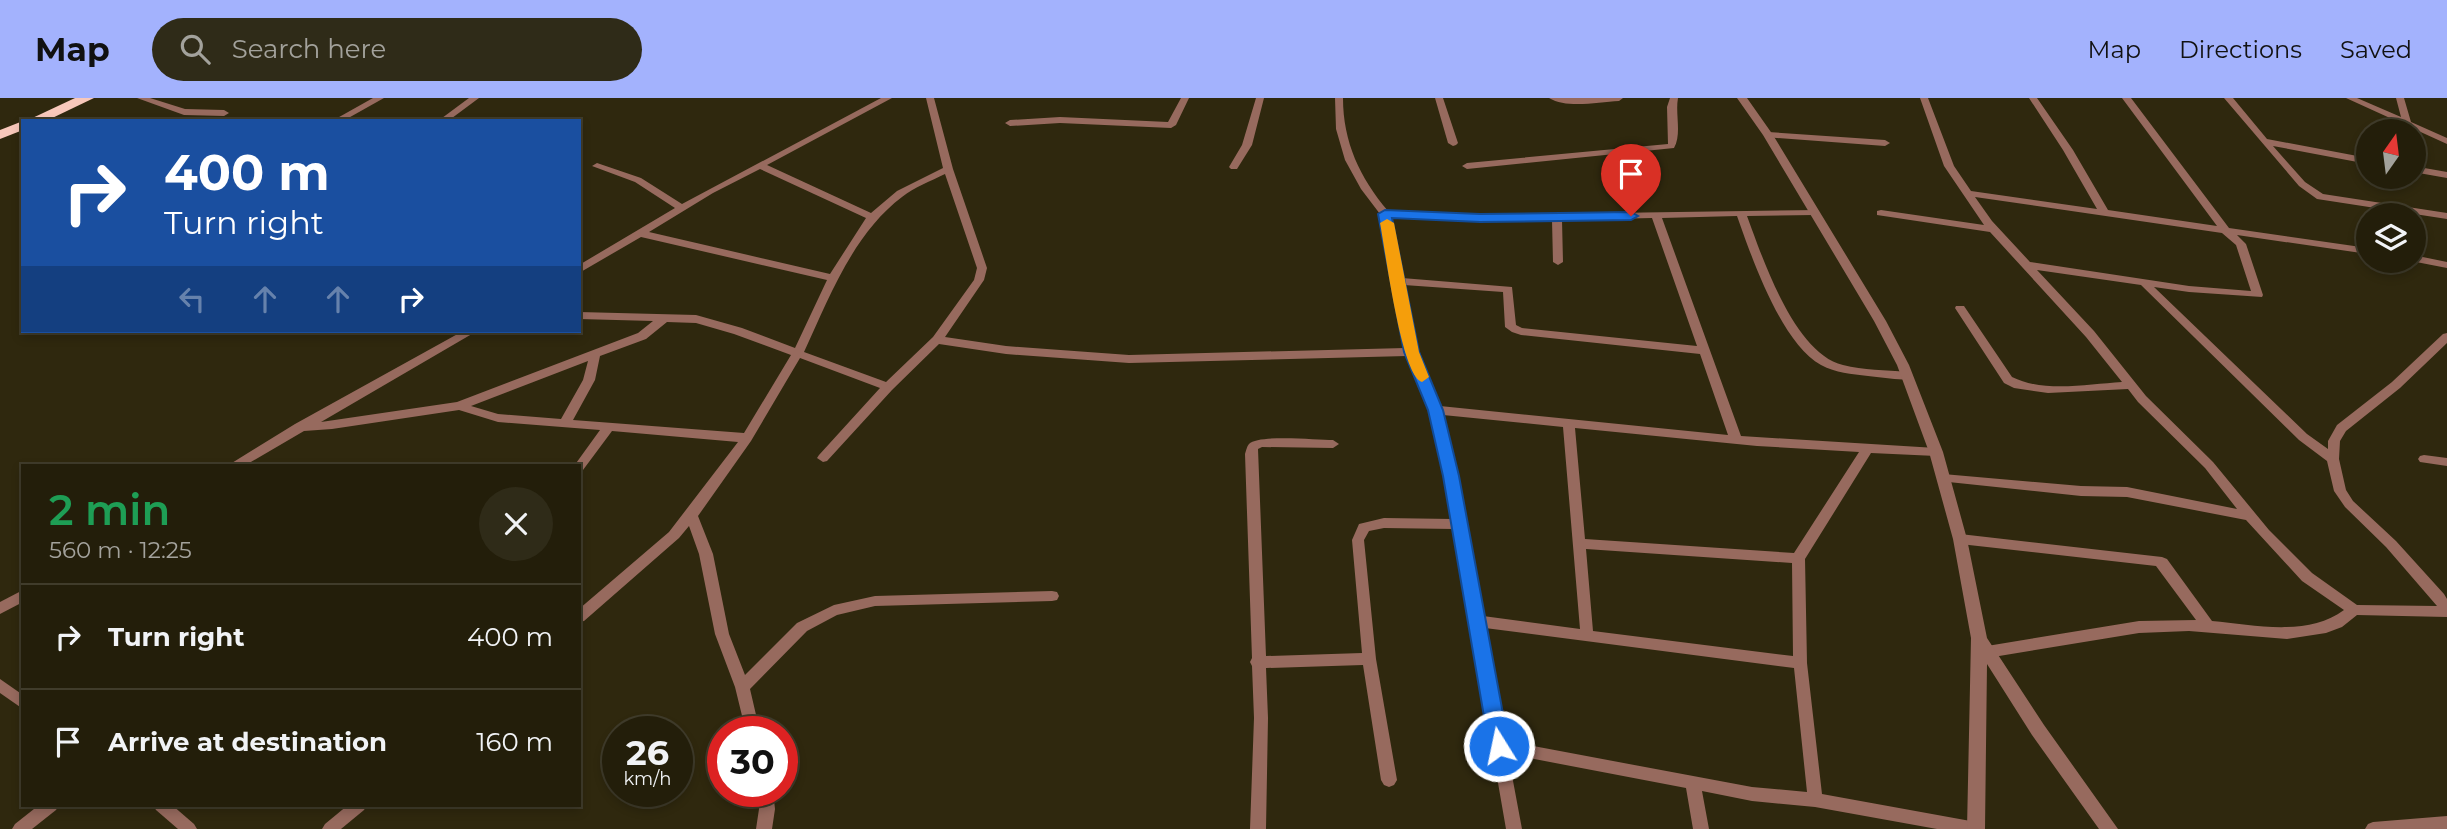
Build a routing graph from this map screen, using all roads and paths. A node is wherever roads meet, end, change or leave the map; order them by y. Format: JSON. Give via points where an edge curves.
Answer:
{"nodes":[{"id":1,"x":87,"y":98,"type":"edge"},
{"id":2,"x":141,"y":98,"type":"edge"},
{"id":3,"x":380,"y":98,"type":"edge"},
{"id":4,"x":475,"y":98,"type":"edge"},
{"id":5,"x":888,"y":98,"type":"edge"},
{"id":6,"x":930,"y":98,"type":"edge"},
{"id":7,"x":1185,"y":98,"type":"edge"},
{"id":8,"x":1260,"y":98,"type":"edge"},
{"id":9,"x":1339,"y":98,"type":"edge"},
{"id":10,"x":1439,"y":98,"type":"edge"},
{"id":11,"x":1553,"y":98,"type":"edge"},
{"id":12,"x":1619,"y":98,"type":"edge"},
{"id":13,"x":1674,"y":98,"type":"edge"},
{"id":14,"x":1742,"y":98,"type":"edge"},
{"id":15,"x":1924,"y":98,"type":"edge"},
{"id":16,"x":2033,"y":98,"type":"edge"},
{"id":17,"x":2126,"y":98,"type":"edge"},
{"id":18,"x":2228,"y":98,"type":"edge"},
{"id":19,"x":2350,"y":98,"type":"edge"},
{"id":20,"x":2400,"y":98,"type":"edge"},
{"id":21,"x":224,"y":113,"type":"dead end"},
{"id":22,"x":38,"y":119,"type":"edge"},
{"id":23,"x":340,"y":119,"type":"edge"},
{"id":24,"x":445,"y":119,"type":"edge"},
{"id":25,"x":2396,"y":119,"type":"edge"},
{"id":26,"x":2406,"y":119,"type":"edge"},
{"id":27,"x":1010,"y":123,"type":"dead end"},
{"id":28,"x":21,"y":126,"type":"edge"},
{"id":29,"x":2426,"y":132,"type":"edge"},
{"id":30,"x":0,"y":135,"type":"edge"},
{"id":31,"x":1768,"y":135,"type":"junction"},
{"id":32,"x":2264,"y":141,"type":"junction"},
{"id":33,"x":2447,"y":141,"type":"edge"},
{"id":34,"x":1453,"y":143,"type":"dead end"},
{"id":35,"x":1885,"y":143,"type":"dead end"},
{"id":36,"x":2356,"y":159,"type":"edge"},
{"id":37,"x":759,"y":165,"type":"junction"},
{"id":38,"x":597,"y":166,"type":"dead end"},
{"id":39,"x":1467,"y":166,"type":"dead end"},
{"id":40,"x":1234,"y":167,"type":"dead end"},
{"id":41,"x":948,"y":169,"type":"junction"},
{"id":42,"x":2426,"y":171,"type":"edge"},
{"id":43,"x":2447,"y":175,"type":"edge"},
{"id":44,"x":1966,"y":193,"type":"junction"},
{"id":45,"x":682,"y":208,"type":"junction"},
{"id":46,"x":1814,"y":212,"type":"junction"},
{"id":47,"x":1741,"y":213,"type":"junction"},
{"id":48,"x":1881,"y":213,"type":"dead end"},
{"id":49,"x":1385,"y":214,"type":"junction"},
{"id":50,"x":2105,"y":214,"type":"junction"},
{"id":51,"x":1656,"y":215,"type":"junction"},
{"id":52,"x":2447,"y":216,"type":"edge"},
{"id":53,"x":872,"y":217,"type":"junction"},
{"id":54,"x":1557,"y":218,"type":"junction"},
{"id":55,"x":1994,"y":229,"type":"junction"},
{"id":56,"x":2225,"y":230,"type":"junction"},
{"id":57,"x":642,"y":234,"type":"junction"},
{"id":58,"x":2356,"y":249,"type":"edge"},
{"id":59,"x":2426,"y":261,"type":"edge"},
{"id":60,"x":1559,"y":262,"type":"dead end"},
{"id":61,"x":2028,"y":265,"type":"junction"},
{"id":62,"x":2447,"y":265,"type":"edge"},
{"id":63,"x":581,"y":269,"type":"edge"},
{"id":64,"x":833,"y":278,"type":"junction"},
{"id":65,"x":1399,"y":281,"type":"junction"},
{"id":66,"x":2143,"y":282,"type":"joint"},
{"id":67,"x":2158,"y":288,"type":"junction"},
{"id":68,"x":1960,"y":308,"type":"dead end"},
{"id":69,"x":581,"y":315,"type":"edge"},
{"id":70,"x":664,"y":318,"type":"junction"},
{"id":71,"x":467,"y":333,"type":"edge"},
{"id":72,"x":2447,"y":337,"type":"edge"},
{"id":73,"x":937,"y":340,"type":"junction"},
{"id":74,"x":1703,"y":350,"type":"junction"},
{"id":75,"x":1412,"y":352,"type":"junction"},
{"id":76,"x":798,"y":353,"type":"junction"},
{"id":77,"x":596,"y":354,"type":"junction"},
{"id":78,"x":1907,"y":376,"type":"junction"},
{"id":79,"x":2131,"y":385,"type":"junction"},
{"id":80,"x":888,"y":387,"type":"junction"},
{"id":81,"x":459,"y":406,"type":"junction"},
{"id":82,"x":1436,"y":410,"type":"junction"},
{"id":83,"x":565,"y":423,"type":"junction"},
{"id":84,"x":610,"y":426,"type":"junction"},
{"id":85,"x":1569,"y":426,"type":"junction"},
{"id":86,"x":299,"y":427,"type":"junction"},
{"id":87,"x":747,"y":438,"type":"junction"},
{"id":88,"x":1736,"y":440,"type":"junction"},
{"id":89,"x":1333,"y":444,"type":"dead end"},
{"id":90,"x":1867,"y":450,"type":"junction"},
{"id":91,"x":1936,"y":453,"type":"junction"},
{"id":92,"x":823,"y":458,"type":"dead end"},
{"id":93,"x":2333,"y":459,"type":"junction"},
{"id":94,"x":2424,"y":459,"type":"dead end"},
{"id":95,"x":2447,"y":462,"type":"edge"},
{"id":96,"x":236,"y":464,"type":"edge"},
{"id":97,"x":581,"y":464,"type":"edge"},
{"id":98,"x":1943,"y":478,"type":"junction"},
{"id":99,"x":691,"y":515,"type":"junction"},
{"id":100,"x":2251,"y":516,"type":"junction"},
{"id":101,"x":1461,"y":524,"type":"junction"},
{"id":102,"x":1960,"y":540,"type":"junction"},
{"id":103,"x":1579,"y":544,"type":"junction"},
{"id":104,"x":1798,"y":558,"type":"junction"},
{"id":105,"x":21,"y":596,"type":"edge"},
{"id":106,"x":1052,"y":596,"type":"dead end"},
{"id":107,"x":581,"y":601,"type":"edge"},
{"id":108,"x":593,"y":605,"type":"junction"},
{"id":109,"x":0,"y":609,"type":"edge"},
{"id":110,"x":2354,"y":610,"type":"junction"},
{"id":111,"x":2447,"y":611,"type":"edge"},
{"id":112,"x":581,"y":615,"type":"edge"},
{"id":113,"x":1477,"y":621,"type":"junction"},
{"id":114,"x":2208,"y":626,"type":"junction"},
{"id":115,"x":1587,"y":635,"type":"junction"},
{"id":116,"x":1983,"y":645,"type":"junction"},
{"id":117,"x":1368,"y":659,"type":"junction"},
{"id":118,"x":1257,"y":662,"type":"junction"},
{"id":119,"x":1800,"y":663,"type":"junction"},
{"id":120,"x":0,"y":685,"type":"edge"},
{"id":121,"x":742,"y":687,"type":"junction"},
{"id":122,"x":21,"y":701,"type":"edge"},
{"id":123,"x":749,"y":716,"type":"edge"},
{"id":124,"x":1499,"y":746,"type":"junction"},
{"id":125,"x":1389,"y":780,"type":"dead end"},
{"id":126,"x":1693,"y":782,"type":"junction"},
{"id":127,"x":1815,"y":800,"type":"junction"},
{"id":128,"x":48,"y":807,"type":"edge"},
{"id":129,"x":164,"y":807,"type":"edge"},
{"id":130,"x":357,"y":807,"type":"edge"},
{"id":131,"x":767,"y":807,"type":"edge"},
{"id":132,"x":2447,"y":823,"type":"edge"},
{"id":133,"x":186,"y":828,"type":"edge"},
{"id":134,"x":20,"y":829,"type":"edge"},
{"id":135,"x":330,"y":829,"type":"edge"},
{"id":136,"x":764,"y":829,"type":"edge"},
{"id":137,"x":1258,"y":829,"type":"edge"},
{"id":138,"x":1514,"y":829,"type":"edge"},
{"id":139,"x":1701,"y":829,"type":"edge"},
{"id":140,"x":1976,"y":829,"type":"edge"},
{"id":141,"x":2109,"y":829,"type":"edge"},
{"id":142,"x":2373,"y":829,"type":"edge"}],
"edges":[{"from":1,"to":22,"type":"highway"},
{"from":2,"to":21,"type":"street","via":[[184,112]]},
{"from":3,"to":23,"type":"street"},
{"from":4,"to":24,"type":"street"},
{"from":5,"to":37,"type":"street"},
{"from":6,"to":41,"type":"street"},
{"from":7,"to":27,"type":"street","via":[[1168,125],[1060,120]]},
{"from":8,"to":40,"type":"street","via":[[1247,145]]},
{"from":9,"to":49,"type":"street","via":[[1341,138]]},
{"from":10,"to":34,"type":"street"},
{"from":11,"to":12,"type":"street"},
{"from":13,"to":39,"type":"street","via":[[1671,146]]},
{"from":14,"to":31,"type":"street"},
{"from":15,"to":44,"type":"street","via":[[1949,166]]},
{"from":16,"to":50,"type":"street"},
{"from":17,"to":56,"type":"street"},
{"from":18,"to":32,"type":"street"},
{"from":19,"to":25,"type":"street"},
{"from":20,"to":26,"type":"street"},
{"from":28,"to":30,"type":"highway"},
{"from":29,"to":33,"type":"street"},
{"from":31,"to":35,"type":"street"},
{"from":31,"to":46,"type":"street"},
{"from":32,"to":36,"type":"street"},
{"from":32,"to":52,"type":"street","via":[[2302,184],[2320,197]]},
{"from":37,"to":45,"type":"street"},
{"from":37,"to":53,"type":"street"},
{"from":38,"to":45,"type":"street","via":[[638,180]]},
{"from":41,"to":53,"type":"street","via":[[900,194]]},
{"from":41,"to":73,"type":"street","via":[[982,268]]},
{"from":42,"to":43,"type":"street"},
{"from":44,"to":50,"type":"street"},
{"from":44,"to":55,"type":"street"},
{"from":45,"to":57,"type":"street"},
{"from":46,"to":47,"type":"street"},
{"from":46,"to":78,"type":"street"},
{"from":47,"to":51,"type":"street"},
{"from":47,"to":78,"type":"street","via":[[1759,265],[1814,355],[1840,369]]},
{"from":48,"to":55,"type":"street"},
{"from":49,"to":54,"type":"street"},
{"from":49,"to":65,"type":"street"},
{"from":50,"to":56,"type":"street"},
{"from":51,"to":54,"type":"street"},
{"from":51,"to":74,"type":"street"},
{"from":53,"to":64,"type":"street"},
{"from":54,"to":60,"type":"street"},
{"from":55,"to":61,"type":"street"},
{"from":56,"to":58,"type":"street"},
{"from":56,"to":67,"type":"street","via":[[2241,244],[2258,295]]},
{"from":57,"to":63,"type":"street"},
{"from":57,"to":64,"type":"street"},
{"from":59,"to":62,"type":"street"},
{"from":61,"to":66,"type":"street"},
{"from":61,"to":79,"type":"street"},
{"from":64,"to":76,"type":"street"},
{"from":65,"to":74,"type":"street","via":[[1508,289],[1511,327],[1517,331]]},
{"from":65,"to":75,"type":"street"},
{"from":66,"to":67,"type":"street"},
{"from":67,"to":93,"type":"street","via":[[2297,431]]},
{"from":68,"to":79,"type":"street","via":[[2014,385]]},
{"from":69,"to":70,"type":"street"},
{"from":70,"to":76,"type":"street","via":[[696,319]]},
{"from":70,"to":77,"type":"street","via":[[642,336]]},
{"from":71,"to":86,"type":"street"},
{"from":72,"to":93,"type":"street","via":[[2341,428],[2334,441]]},
{"from":73,"to":75,"type":"street","via":[[1129,359]]},
{"from":73,"to":80,"type":"street"},
{"from":74,"to":88,"type":"street"},
{"from":75,"to":82,"type":"street"},
{"from":76,"to":80,"type":"street"},
{"from":76,"to":87,"type":"street"},
{"from":77,"to":81,"type":"street"},
{"from":77,"to":83,"type":"street","via":[[589,380]]},
{"from":78,"to":91,"type":"street"},
{"from":79,"to":100,"type":"street"},
{"from":80,"to":92,"type":"street"},
{"from":81,"to":83,"type":"street","via":[[498,418]]},
{"from":81,"to":86,"type":"street"},
{"from":82,"to":85,"type":"street"},
{"from":82,"to":101,"type":"street"},
{"from":83,"to":84,"type":"street"},
{"from":84,"to":87,"type":"street"},
{"from":84,"to":97,"type":"street"},
{"from":85,"to":88,"type":"street"},
{"from":85,"to":103,"type":"street"},
{"from":86,"to":96,"type":"street"},
{"from":87,"to":99,"type":"street"},
{"from":88,"to":90,"type":"street"},
{"from":89,"to":118,"type":"street","via":[[1261,443],[1253,447]]},
{"from":90,"to":91,"type":"street"},
{"from":90,"to":104,"type":"street"},
{"from":91,"to":98,"type":"street"},
{"from":93,"to":111,"type":"street","via":[[2340,491],[2349,504],[2391,544]]},
{"from":94,"to":95,"type":"street"},
{"from":98,"to":100,"type":"street","via":[[2127,492]]},
{"from":98,"to":102,"type":"street"},
{"from":99,"to":108,"type":"street"},
{"from":99,"to":121,"type":"street","via":[[706,554],[722,634]]},
{"from":100,"to":110,"type":"street","via":[[2307,577]]},
{"from":101,"to":113,"type":"street"},
{"from":101,"to":117,"type":"street","via":[[1364,527],[1358,540]]},
{"from":102,"to":114,"type":"street","via":[[2157,561]]},
{"from":102,"to":116,"type":"street"},
{"from":103,"to":104,"type":"street"},
{"from":103,"to":115,"type":"street"},
{"from":104,"to":119,"type":"street"},
{"from":105,"to":109,"type":"street"},
{"from":106,"to":121,"type":"street","via":[[875,601],[834,610],[802,626]]},
{"from":107,"to":108,"type":"street"},
{"from":108,"to":112,"type":"street"},
{"from":110,"to":111,"type":"street"},
{"from":110,"to":114,"type":"street","via":[[2326,627],[2287,633]]},
{"from":113,"to":115,"type":"street"},
{"from":113,"to":124,"type":"street"},
{"from":114,"to":116,"type":"street","via":[[2159,626]]},
{"from":115,"to":119,"type":"street"},
{"from":116,"to":140,"type":"street"},
{"from":116,"to":141,"type":"street"},
{"from":117,"to":118,"type":"street"},
{"from":117,"to":125,"type":"street"},
{"from":118,"to":137,"type":"street","via":[[1261,718]]},
{"from":119,"to":127,"type":"street"},
{"from":120,"to":122,"type":"street"},
{"from":121,"to":123,"type":"street"},
{"from":124,"to":126,"type":"street"},
{"from":124,"to":138,"type":"street"},
{"from":126,"to":127,"type":"street"},
{"from":126,"to":139,"type":"street"},
{"from":127,"to":140,"type":"street"},
{"from":128,"to":134,"type":"street"},
{"from":129,"to":133,"type":"street"},
{"from":130,"to":135,"type":"street"},
{"from":131,"to":136,"type":"street"},
{"from":132,"to":142,"type":"street"}]}
